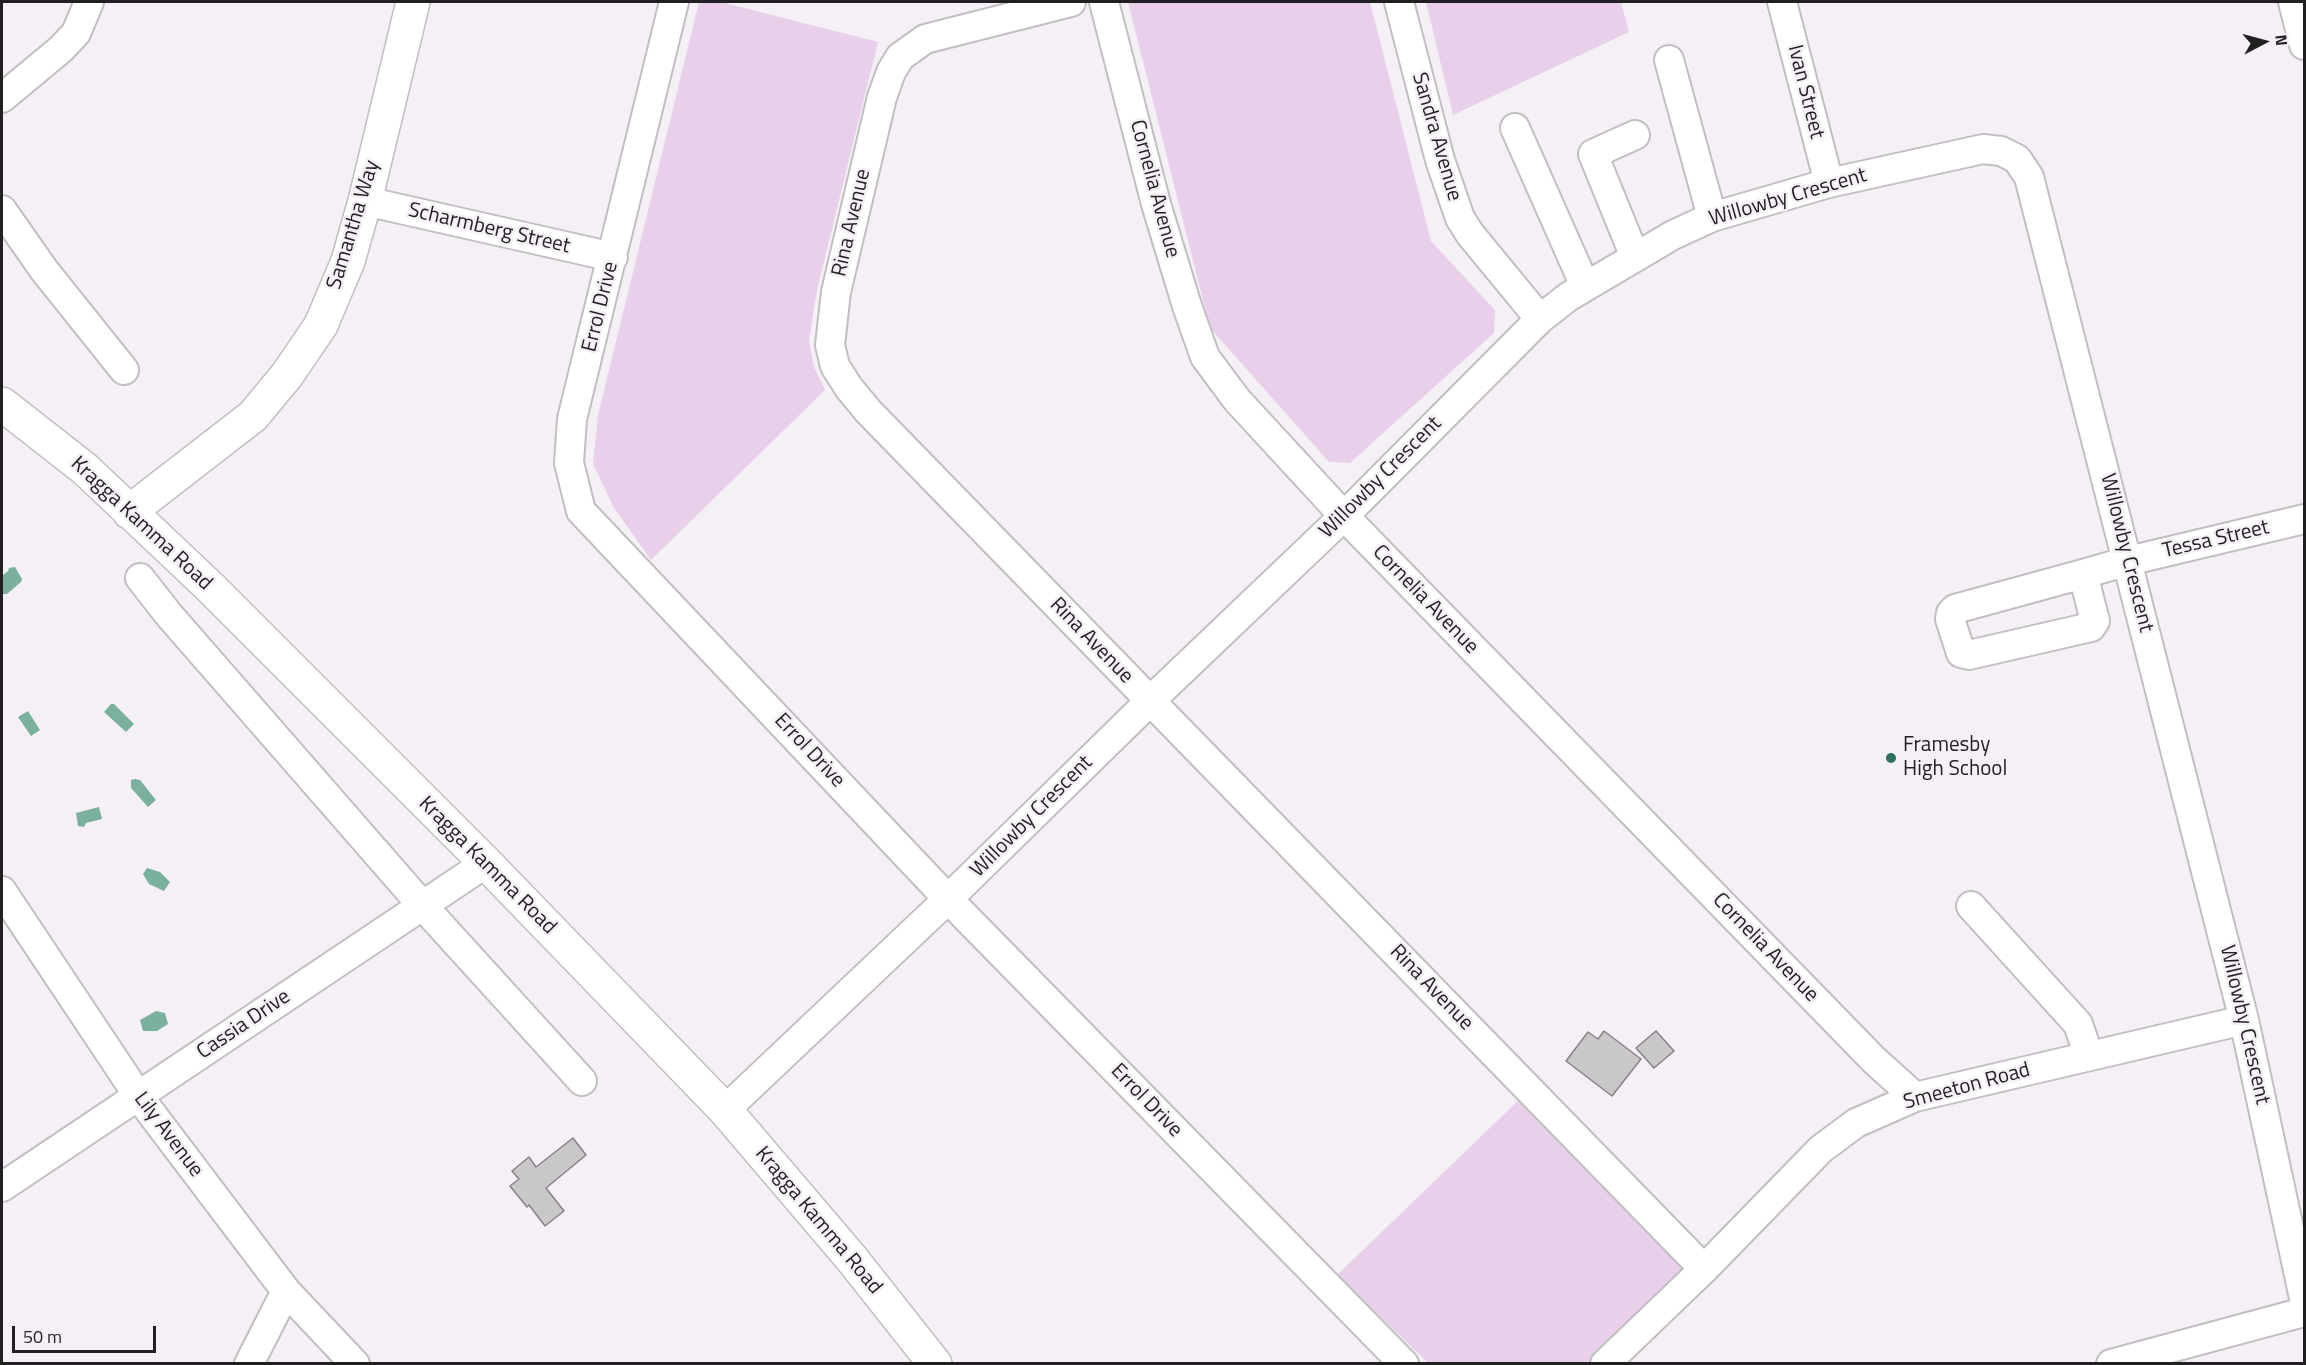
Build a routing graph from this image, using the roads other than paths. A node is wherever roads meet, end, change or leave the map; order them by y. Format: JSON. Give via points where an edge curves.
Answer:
{"nodes":[{"id":1,"x":89,"y":2,"type":"edge"},
{"id":2,"x":413,"y":2,"type":"edge"},
{"id":3,"x":674,"y":2,"type":"edge"},
{"id":4,"x":1071,"y":2,"type":"edge"},
{"id":5,"x":1104,"y":2,"type":"edge"},
{"id":6,"x":1399,"y":2,"type":"edge"},
{"id":7,"x":1782,"y":2,"type":"edge"},
{"id":8,"x":2293,"y":2,"type":"edge"},
{"id":9,"x":2304,"y":45,"type":"edge"},
{"id":10,"x":1670,"y":60,"type":"dead end"},
{"id":11,"x":2,"y":98,"type":"edge"},
{"id":12,"x":1515,"y":128,"type":"dead end"},
{"id":13,"x":1635,"y":135,"type":"dead end"},
{"id":14,"x":1829,"y":183,"type":"junction"},
{"id":15,"x":365,"y":201,"type":"junction"},
{"id":16,"x":2,"y":210,"type":"edge"},
{"id":17,"x":1712,"y":218,"type":"junction"},
{"id":18,"x":1635,"y":256,"type":"junction"},
{"id":19,"x":613,"y":257,"type":"junction"},
{"id":20,"x":1585,"y":286,"type":"junction"},
{"id":21,"x":1540,"y":319,"type":"junction"},
{"id":22,"x":124,"y":370,"type":"dead end"},
{"id":23,"x":2,"y":404,"type":"edge"},
{"id":24,"x":129,"y":512,"type":"junction"},
{"id":25,"x":1344,"y":516,"type":"junction"},
{"id":26,"x":2304,"y":519,"type":"edge"},
{"id":27,"x":2128,"y":561,"type":"junction"},
{"id":28,"x":2083,"y":574,"type":"junction"},
{"id":29,"x":140,"y":578,"type":"dead end"},
{"id":30,"x":1150,"y":700,"type":"junction"},
{"id":31,"x":486,"y":863,"type":"junction"},
{"id":32,"x":2,"y":891,"type":"edge"},
{"id":33,"x":948,"y":899,"type":"junction"},
{"id":34,"x":422,"y":905,"type":"junction"},
{"id":35,"x":1971,"y":906,"type":"dead end"},
{"id":36,"x":2244,"y":1020,"type":"junction"},
{"id":37,"x":2089,"y":1056,"type":"junction"},
{"id":38,"x":582,"y":1081,"type":"dead end"},
{"id":39,"x":139,"y":1097,"type":"junction"},
{"id":40,"x":1915,"y":1097,"type":"junction"},
{"id":41,"x":725,"y":1110,"type":"junction"},
{"id":42,"x":2,"y":1187,"type":"edge"},
{"id":43,"x":1704,"y":1269,"type":"junction"},
{"id":44,"x":286,"y":1291,"type":"junction"},
{"id":45,"x":2304,"y":1299,"type":"edge"},
{"id":46,"x":2304,"y":1312,"type":"edge"},
{"id":47,"x":249,"y":1364,"type":"edge"},
{"id":48,"x":355,"y":1364,"type":"edge"},
{"id":49,"x":935,"y":1364,"type":"edge"},
{"id":50,"x":1404,"y":1364,"type":"edge"},
{"id":51,"x":1605,"y":1364,"type":"edge"},
{"id":52,"x":2111,"y":1364,"type":"edge"}],
"edges":[{"from":1,"to":11,"type":"street","via":[[76,33]]},
{"from":2,"to":15,"type":"main road","name":"Samantha Way"},
{"from":3,"to":19,"type":"street","name":"Errol Drive"},
{"from":4,"to":30,"type":"street","name":"Rina Avenue","via":[[925,39],[900,57],[882,97],[836,292],[830,345],[835,366],[868,411]]},
{"from":5,"to":25,"type":"street","name":"Cornelia Avenue","via":[[1156,204],[1205,357],[1237,400]]},
{"from":6,"to":21,"type":"street","name":"Sandra Avenue","via":[[1440,160],[1460,218]]},
{"from":7,"to":14,"type":"street","name":"Ivan Street"},
{"from":8,"to":9,"type":"street"},
{"from":10,"to":17,"type":"street"},
{"from":12,"to":20,"type":"street"},
{"from":13,"to":18,"type":"street","via":[[1593,154]]},
{"from":14,"to":17,"type":"street","name":"Willowby Crescent"},
{"from":14,"to":27,"type":"street","name":"Willowby Crescent","via":[[1983,149],[2001,151],[2024,166]]},
{"from":15,"to":19,"type":"street","name":"Scharmberg Street"},
{"from":15,"to":24,"type":"main road","name":"Samantha Way","via":[[348,261],[321,325],[287,375],[253,416]]},
{"from":16,"to":22,"type":"street"},
{"from":17,"to":18,"type":"street","name":"Willowby Crescent"},
{"from":18,"to":20,"type":"street","name":"Willowby Crescent"},
{"from":19,"to":33,"type":"street","name":"Errol Drive","via":[[573,419],[569,462],[581,511]]},
{"from":20,"to":21,"type":"street","name":"Willowby Crescent"},
{"from":21,"to":25,"type":"street","name":"Willowby Crescent"},
{"from":23,"to":24,"type":"main road","name":"Kragga Kamma Road","via":[[85,469]]},
{"from":24,"to":31,"type":"main road","name":"Kragga Kamma Road","via":[[210,587]]},
{"from":25,"to":30,"type":"street","name":"Willowby Crescent"},
{"from":25,"to":40,"type":"street","name":"Cornelia Avenue","via":[[1874,1060]]},
{"from":26,"to":27,"type":"street","name":"Tessa Street"},
{"from":27,"to":28,"type":"street","name":"Tessa Street"},
{"from":27,"to":36,"type":"street","name":"Willowby Crescent"},
{"from":28,"to":28,"type":"street","name":"Tessa Street","via":[[2095,621],[2091,627],[1969,655],[1961,653],[1950,619],[1955,609]]},
{"from":29,"to":34,"type":"street"},
{"from":30,"to":33,"type":"street","name":"Willowby Crescent"},
{"from":30,"to":43,"type":"street","name":"Rina Avenue"},
{"from":31,"to":34,"type":"street","name":"Cassia Drive"},
{"from":31,"to":41,"type":"main road","name":"Kragga Kamma Road"},
{"from":32,"to":39,"type":"street","name":"Lily Avenue"},
{"from":33,"to":41,"type":"street","name":"Willowby Crescent"},
{"from":33,"to":50,"type":"street","name":"Errol Drive"},
{"from":34,"to":38,"type":"street"},
{"from":34,"to":39,"type":"street","name":"Cassia Drive"},
{"from":35,"to":37,"type":"street","via":[[2078,1024]]},
{"from":36,"to":37,"type":"street","name":"Smeeton Road"},
{"from":36,"to":45,"type":"street","name":"Willowby Crescent"},
{"from":37,"to":40,"type":"street","name":"Smeeton Road"},
{"from":39,"to":42,"type":"street","name":"Cassia Drive"},
{"from":39,"to":44,"type":"street","name":"Lily Avenue"},
{"from":40,"to":43,"type":"street","name":"Smeeton Road","via":[[1856,1124],[1821,1149]]},
{"from":41,"to":49,"type":"main road","name":"Kragga Kamma Road"},
{"from":43,"to":51,"type":"street","name":"Smeeton Road"},
{"from":44,"to":47,"type":"street"},
{"from":44,"to":48,"type":"street","name":"Lily Avenue"},
{"from":46,"to":52,"type":"street"}]}
